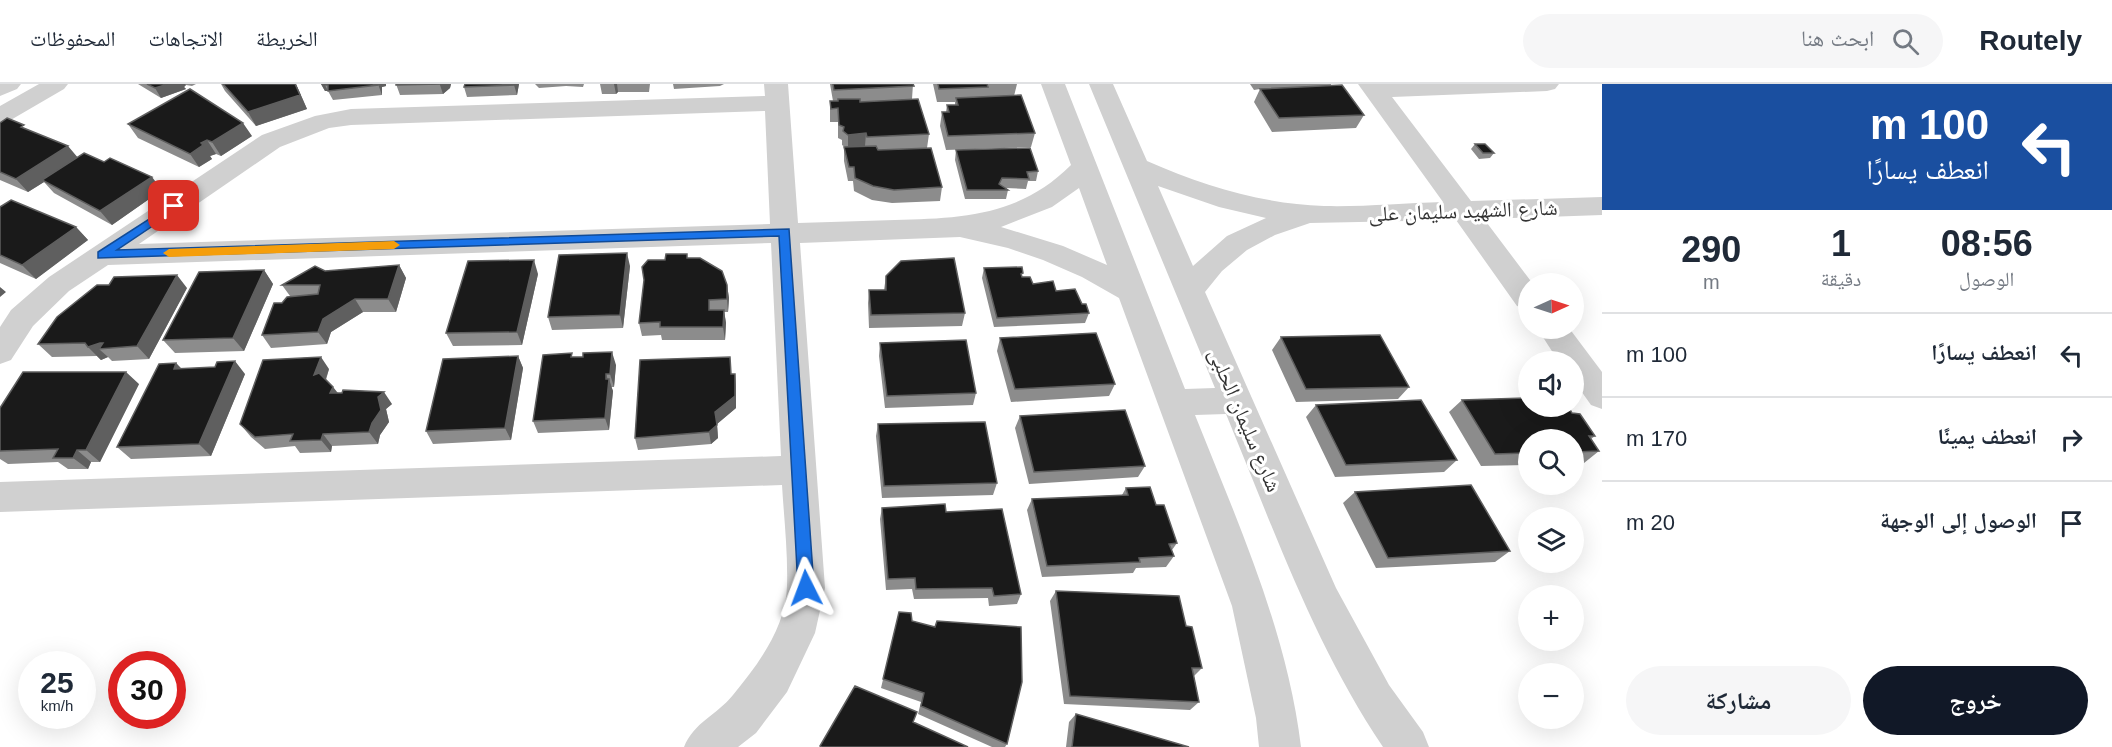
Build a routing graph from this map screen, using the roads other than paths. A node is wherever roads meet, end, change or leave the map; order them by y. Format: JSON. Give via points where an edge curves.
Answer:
{"nodes":[{"id":1,"x":9,"y":84,"type":"edge"},
{"id":2,"x":56,"y":84,"type":"edge"},
{"id":3,"x":1053,"y":84,"type":"edge"},
{"id":4,"x":1101,"y":84,"type":"edge"},
{"id":5,"x":1547,"y":84,"type":"edge"},
{"id":6,"x":1372,"y":87,"type":"edge"},
{"id":7,"x":0,"y":89,"type":"edge"},
{"id":8,"x":777,"y":93,"type":"edge"},
{"id":9,"x":0,"y":116,"type":"edge"},
{"id":10,"x":1137,"y":166,"type":"junction"},
{"id":11,"x":1084,"y":167,"type":"junction"},
{"id":12,"x":1602,"y":206,"type":"edge"},
{"id":13,"x":1464,"y":211,"type":"junction"},
{"id":14,"x":1325,"y":215,"type":"junction"},
{"id":15,"x":958,"y":228,"type":"junction"},
{"id":16,"x":785,"y":232,"type":"junction"},
{"id":17,"x":102,"y":255,"type":"junction"},
{"id":18,"x":1518,"y":284,"type":"edge"},
{"id":19,"x":1131,"y":291,"type":"junction"},
{"id":20,"x":1190,"y":291,"type":"junction"},
{"id":21,"x":1560,"y":339,"type":"edge"},
{"id":22,"x":0,"y":352,"type":"edge"},
{"id":23,"x":1602,"y":396,"type":"edge"},
{"id":24,"x":1237,"y":400,"type":"junction"},
{"id":25,"x":1174,"y":403,"type":"junction"},
{"id":26,"x":799,"y":470,"type":"junction"},
{"id":27,"x":0,"y":497,"type":"edge"},
{"id":28,"x":705,"y":747,"type":"edge"},
{"id":29,"x":1280,"y":747,"type":"edge"},
{"id":30,"x":1408,"y":747,"type":"edge"}],
"edges":[{"from":1,"to":7,"type":"street"},
{"from":2,"to":9,"type":"street"},
{"from":3,"to":11,"type":"street"},
{"from":4,"to":10,"type":"street","name":"شارع سليمان الحلبى"},
{"from":5,"to":6,"type":"street"},
{"from":6,"to":13,"type":"street"},
{"from":8,"to":16,"type":"street"},
{"from":8,"to":17,"type":"street","via":[[324,121],[271,141]]},
{"from":10,"to":14,"type":"street","name":"شارع الشهيد سليمان على","via":[[1208,196],[1246,207]]},
{"from":10,"to":20,"type":"street","name":"شارع سليمان الحلبى"},
{"from":11,"to":15,"type":"street","via":[[1055,195],[1035,206],[1012,216]]},
{"from":11,"to":19,"type":"street"},
{"from":12,"to":13,"type":"street","name":"شارع الشهيد سليمان على"},
{"from":13,"to":14,"type":"street","name":"شارع الشهيد سليمان على"},
{"from":13,"to":18,"type":"street"},
{"from":14,"to":20,"type":"street","name":"شارع الشهيد سليمان على","via":[[1289,221],[1230,246],[1207,266]]},
{"from":15,"to":16,"type":"street"},
{"from":15,"to":19,"type":"street","via":[[1047,250]]},
{"from":16,"to":17,"type":"street"},
{"from":16,"to":26,"type":"street"},
{"from":17,"to":22,"type":"street","via":[[39,300]]},
{"from":19,"to":25,"type":"street"},
{"from":20,"to":24,"type":"street","name":"شارع سليمان الحلبى"},
{"from":21,"to":23,"type":"street"},
{"from":24,"to":25,"type":"street"},
{"from":24,"to":30,"type":"street","name":"شارع سليمان الحلبى","via":[[1322,600],[1375,699]]},
{"from":25,"to":29,"type":"street","via":[[1251,606]]},
{"from":26,"to":27,"type":"street"},
{"from":26,"to":28,"type":"street","via":[[806,588],[795,633],[773,678],[741,718]]}]}
